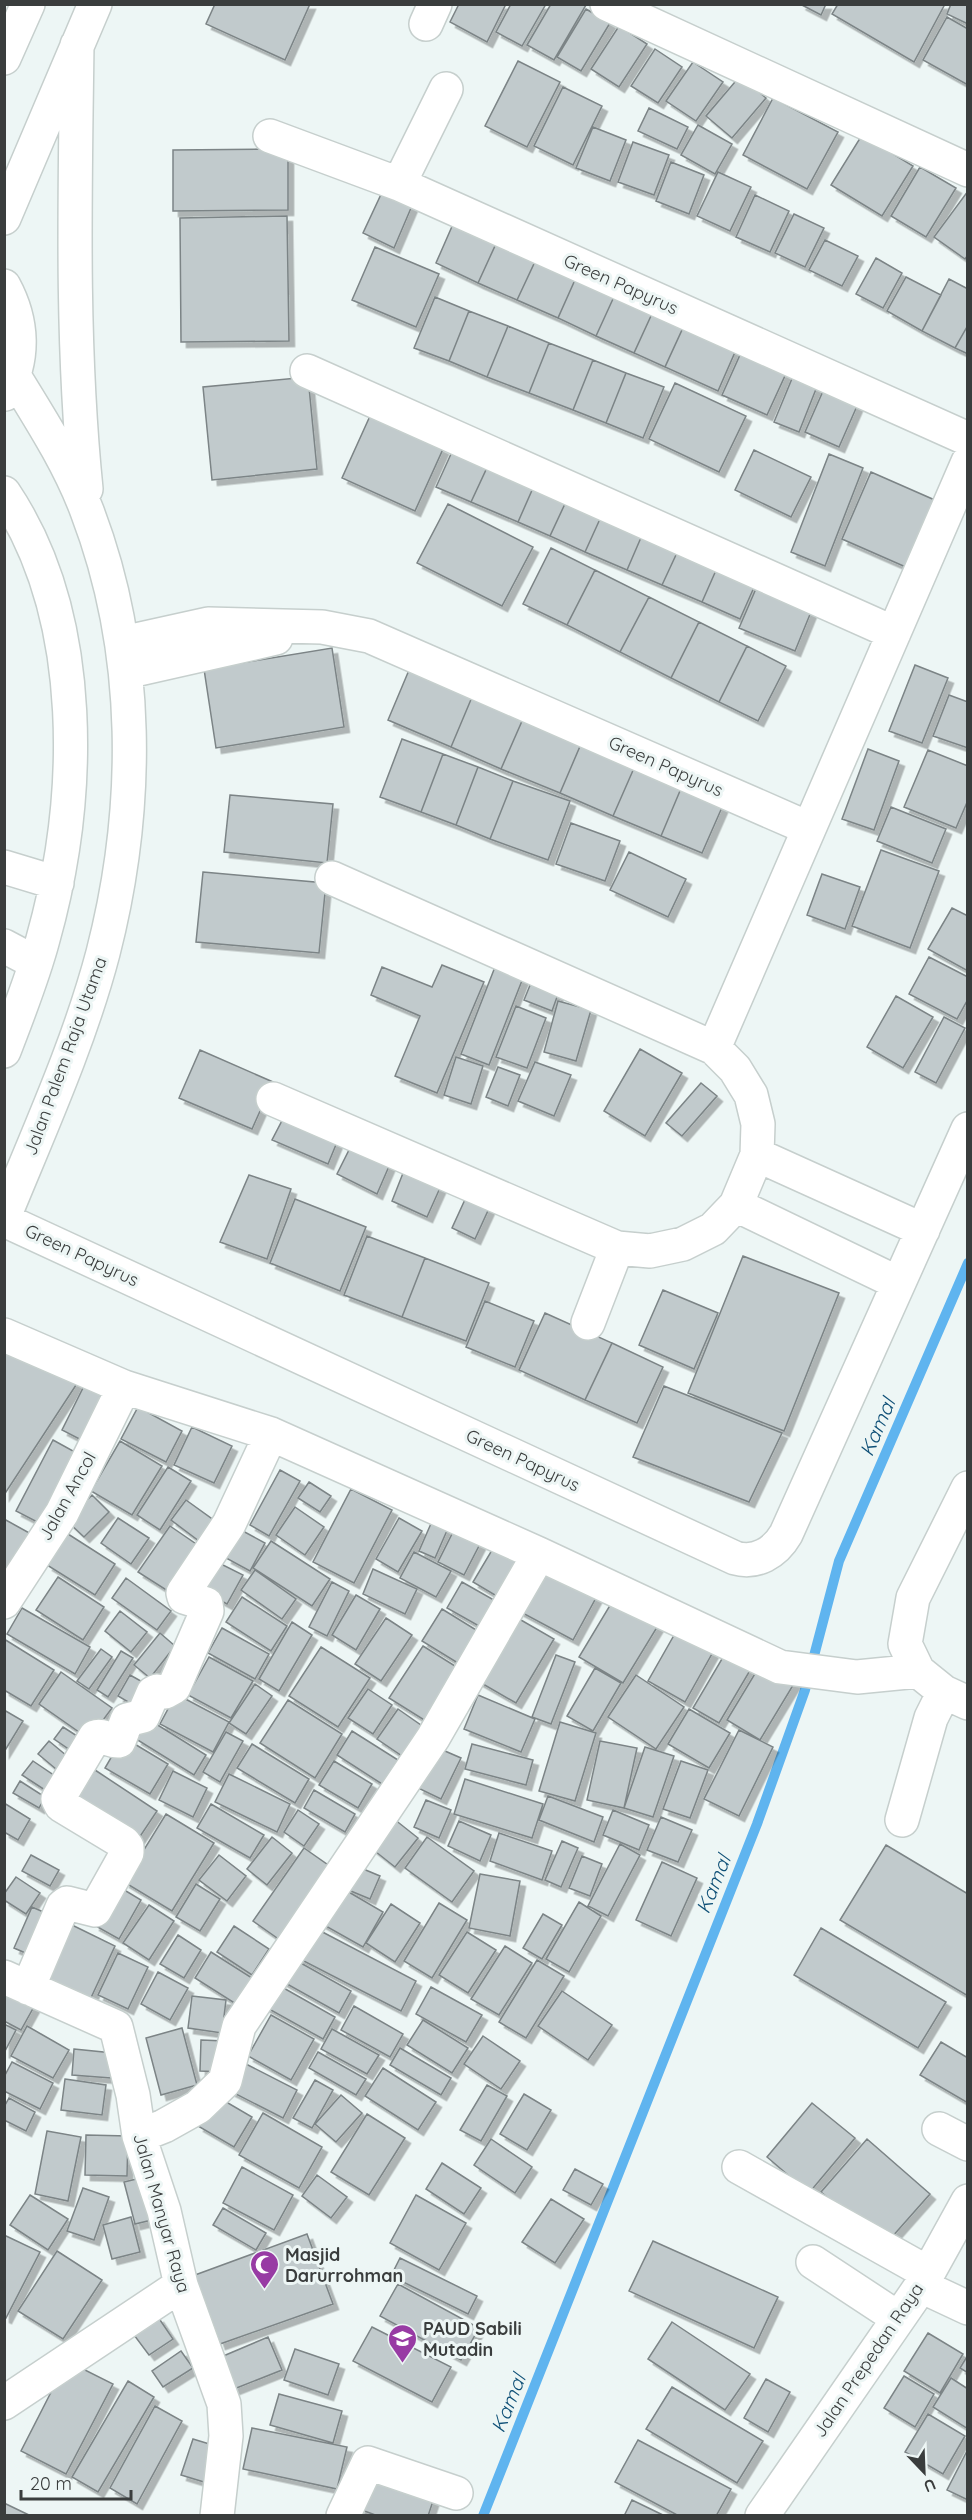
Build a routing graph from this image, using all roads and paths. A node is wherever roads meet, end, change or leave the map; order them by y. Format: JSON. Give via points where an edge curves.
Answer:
{"nodes":[{"id":1,"x":28,"y":4,"type":"edge"},
{"id":2,"x":96,"y":4,"type":"edge"},
{"id":3,"x":607,"y":4,"type":"edge"},
{"id":4,"x":77,"y":45,"type":"junction"},
{"id":5,"x":4,"y":58,"type":"edge"},
{"id":6,"x":446,"y":89,"type":"dead end"},
{"id":7,"x":270,"y":136,"type":"dead end"},
{"id":8,"x":968,"y":170,"type":"edge"},
{"id":9,"x":399,"y":184,"type":"junction"},
{"id":10,"x":4,"y":218,"type":"edge"},
{"id":11,"x":4,"y":286,"type":"edge"},
{"id":12,"x":306,"y":371,"type":"dead end"},
{"id":13,"x":9,"y":386,"type":"edge"},
{"id":14,"x":968,"y":440,"type":"edge"},
{"id":15,"x":968,"y":462,"type":"edge"},
{"id":16,"x":4,"y":493,"type":"edge"},
{"id":17,"x":88,"y":513,"type":"junction"},
{"id":18,"x":894,"y":633,"type":"junction"},
{"id":19,"x":124,"y":658,"type":"junction"},
{"id":20,"x":808,"y":828,"type":"junction"},
{"id":21,"x":4,"y":867,"type":"edge"},
{"id":22,"x":332,"y":878,"type":"dead end"},
{"id":23,"x":57,"y":883,"type":"junction"},
{"id":24,"x":4,"y":946,"type":"edge"},
{"id":25,"x":36,"y":963,"type":"junction"},
{"id":26,"x":714,"y":1048,"type":"junction"},
{"id":27,"x":4,"y":1051,"type":"edge"},
{"id":28,"x":273,"y":1099,"type":"dead end"},
{"id":29,"x":968,"y":1129,"type":"edge"},
{"id":30,"x":757,"y":1155,"type":"junction"},
{"id":31,"x":736,"y":1205,"type":"junction"},
{"id":32,"x":4,"y":1219,"type":"edge"},
{"id":33,"x":923,"y":1230,"type":"junction"},
{"id":34,"x":617,"y":1248,"type":"junction"},
{"id":35,"x":898,"y":1283,"type":"junction"},
{"id":36,"x":588,"y":1323,"type":"dead end"},
{"id":37,"x":4,"y":1335,"type":"edge"},
{"id":38,"x":124,"y":1387,"type":"junction"},
{"id":39,"x":271,"y":1434,"type":"junction"},
{"id":40,"x":968,"y":1488,"type":"edge"},
{"id":41,"x":539,"y":1554,"type":"junction"},
{"id":42,"x":4,"y":1602,"type":"edge"},
{"id":43,"x":918,"y":1671,"type":"junction"},
{"id":44,"x":956,"y":1698,"type":"edge"},
{"id":45,"x":902,"y":1820,"type":"dead end"},
{"id":46,"x":16,"y":1983,"type":"edge"},
{"id":47,"x":939,"y":2129,"type":"dead end"},
{"id":48,"x":139,"y":2136,"type":"junction"},
{"id":49,"x":968,"y":2144,"type":"edge"},
{"id":50,"x":739,"y":2167,"type":"dead end"},
{"id":51,"x":968,"y":2201,"type":"edge"},
{"id":52,"x":813,"y":2262,"type":"dead end"},
{"id":53,"x":924,"y":2279,"type":"junction"},
{"id":54,"x":181,"y":2285,"type":"junction"},
{"id":55,"x":968,"y":2308,"type":"edge"},
{"id":56,"x":898,"y":2319,"type":"junction"},
{"id":57,"x":4,"y":2403,"type":"edge"},
{"id":58,"x":456,"y":2493,"type":"dead end"},
{"id":59,"x":217,"y":2516,"type":"edge"},
{"id":60,"x":343,"y":2516,"type":"edge"},
{"id":61,"x":762,"y":2516,"type":"edge"}],
"edges":[{"from":1,"to":5,"type":"street"},
{"from":2,"to":4,"type":"street"},
{"from":3,"to":8,"type":"street"},
{"from":4,"to":10,"type":"street"},
{"from":4,"to":17,"type":"street","via":[[75,350]]},
{"from":6,"to":9,"type":"street"},
{"from":7,"to":9,"type":"street","name":"Green Papyrus"},
{"from":9,"to":14,"type":"street","name":"Green Papyrus"},
{"from":11,"to":13,"type":"street","via":[[15,309],[20,335]]},
{"from":12,"to":18,"type":"street"},
{"from":13,"to":17,"type":"street","name":"Jalan Palem Raja Utama","via":[[58,450]]},
{"from":15,"to":18,"type":"street"},
{"from":16,"to":23,"type":"street","via":[[25,528],[45,578],[67,680],[69,783]]},
{"from":17,"to":19,"type":"street","name":"Jalan Palem Raja Utama","via":[[109,584]]},
{"from":18,"to":20,"type":"street"},
{"from":19,"to":20,"type":"street","name":"Green Papyrus","via":[[208,624],[322,627],[369,636]]},
{"from":19,"to":32,"type":"street","name":"Jalan Palem Raja Utama","via":[[129,706],[128,793],[112,911],[72,1047]]},
{"from":20,"to":26,"type":"street"},
{"from":21,"to":23,"type":"street"},
{"from":22,"to":26,"type":"street"},
{"from":23,"to":25,"type":"street"},
{"from":24,"to":25,"type":"street"},
{"from":25,"to":27,"type":"street"},
{"from":26,"to":30,"type":"street","via":[[735,1069],[751,1095],[758,1124]]},
{"from":28,"to":34,"type":"street"},
{"from":29,"to":33,"type":"street","name":"Green Papyrus"},
{"from":30,"to":31,"type":"street"},
{"from":30,"to":33,"type":"street"},
{"from":31,"to":34,"type":"street","via":[[713,1229],[683,1244],[650,1251]]},
{"from":31,"to":35,"type":"street"},
{"from":32,"to":35,"type":"street","name":"Green Papyrus","via":[[742,1561],[765,1556],[781,1543]]},
{"from":33,"to":35,"type":"street","name":"Green Papyrus"},
{"from":34,"to":36,"type":"street"},
{"from":37,"to":38,"type":"street"},
{"from":38,"to":39,"type":"street"},
{"from":38,"to":42,"type":"street","name":"Jalan Ancol","via":[[62,1513]]},
{"from":39,"to":41,"type":"street"},
{"from":39,"to":46,"type":"street","via":[[229,1524],[183,1593],[184,1597],[206,1605],[207,1611],[174,1687],[153,1693],[143,1716],[127,1720],[119,1741],[95,1737],[58,1799],[61,1805],[123,1843],[127,1853],[95,1910],[68,1903],[63,1906]]},
{"from":40,"to":43,"type":"street","via":[[913,1598],[904,1644]]},
{"from":41,"to":43,"type":"street","via":[[780,1667],[857,1677]]},
{"from":41,"to":48,"type":"street","via":[[433,1738],[239,2026],[225,2081],[198,2107]]},
{"from":43,"to":44,"type":"street"},
{"from":44,"to":45,"type":"street","via":[[931,1718]]},
{"from":46,"to":48,"type":"street","name":"Jalan Manyar Raya","via":[[116,2027],[134,2095]]},
{"from":47,"to":49,"type":"street"},
{"from":48,"to":54,"type":"street","name":"Jalan Manyar Raya","via":[[164,2211]]},
{"from":50,"to":53,"type":"street"},
{"from":51,"to":53,"type":"street","name":"Jalan Prepedan Raya"},
{"from":52,"to":56,"type":"street"},
{"from":53,"to":55,"type":"street"},
{"from":53,"to":56,"type":"street","name":"Jalan Prepedan Raya"},
{"from":54,"to":57,"type":"street"},
{"from":54,"to":59,"type":"street","name":"Jalan Manyar Raya","via":[[224,2404],[226,2436]]},
{"from":56,"to":61,"type":"street","name":"Jalan Prepedan Raya"},
{"from":58,"to":60,"type":"street","via":[[368,2463]]}]}
